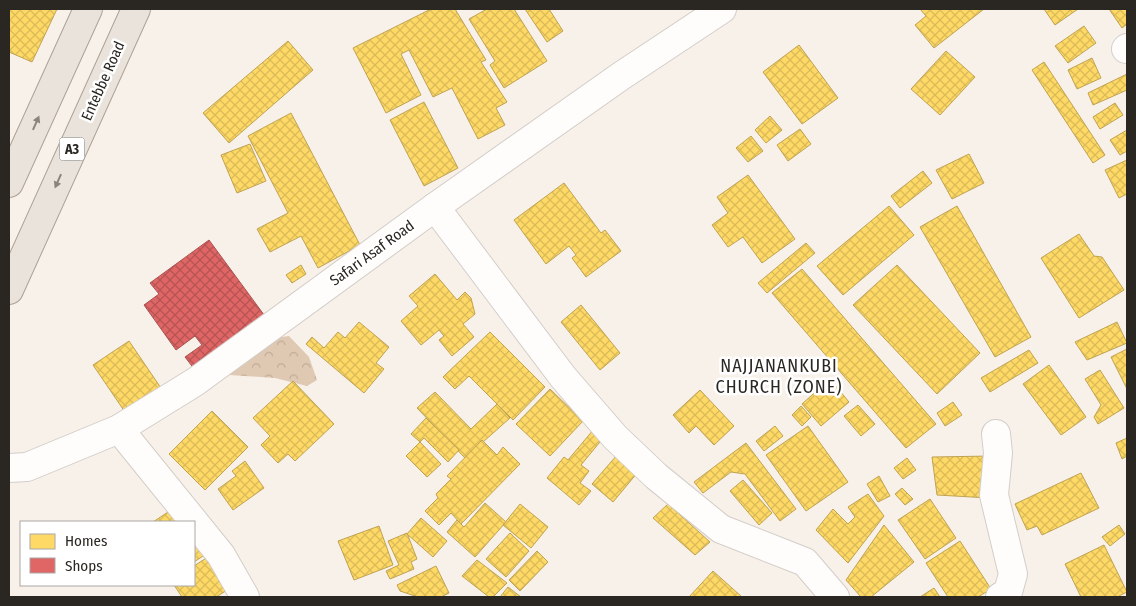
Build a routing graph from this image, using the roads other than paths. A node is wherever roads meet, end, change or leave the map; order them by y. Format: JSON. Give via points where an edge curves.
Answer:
{"nodes":[{"id":1,"x":88,"y":9,"type":"edge"},
{"id":2,"x":136,"y":9,"type":"edge"},
{"id":3,"x":722,"y":9,"type":"edge"},
{"id":4,"x":9,"y":183,"type":"edge"},
{"id":5,"x":435,"y":207,"type":"junction"},
{"id":6,"x":9,"y":290,"type":"edge"},
{"id":7,"x":119,"y":429,"type":"junction"},
{"id":8,"x":996,"y":434,"type":"dead end"},
{"id":9,"x":9,"y":468,"type":"edge"},
{"id":10,"x":193,"y":521,"type":"edge"},
{"id":11,"x":195,"y":523,"type":"edge"},
{"id":12,"x":245,"y":597,"type":"edge"},
{"id":13,"x":834,"y":597,"type":"edge"},
{"id":14,"x":1000,"y":597,"type":"edge"}],
"edges":[{"from":4,"to":1,"type":"main road","one_way":true},
{"from":2,"to":6,"type":"main road","name":"Entebbe Road","number":"A3","one_way":true},
{"from":3,"to":5,"type":"street","name":"Safari Asaf Road"},
{"from":5,"to":7,"type":"street","name":"Safari Asaf Road","via":[[195,382]]},
{"from":5,"to":13,"type":"street","via":[[564,377],[615,437],[720,529],[805,562]]},
{"from":7,"to":9,"type":"street","name":"Safari Asaf Road","via":[[27,466]]},
{"from":7,"to":10,"type":"street"},
{"from":8,"to":14,"type":"street","via":[[998,453],[994,495],[1013,574],[1008,592]]},
{"from":11,"to":12,"type":"street","via":[[221,555]]}]}
